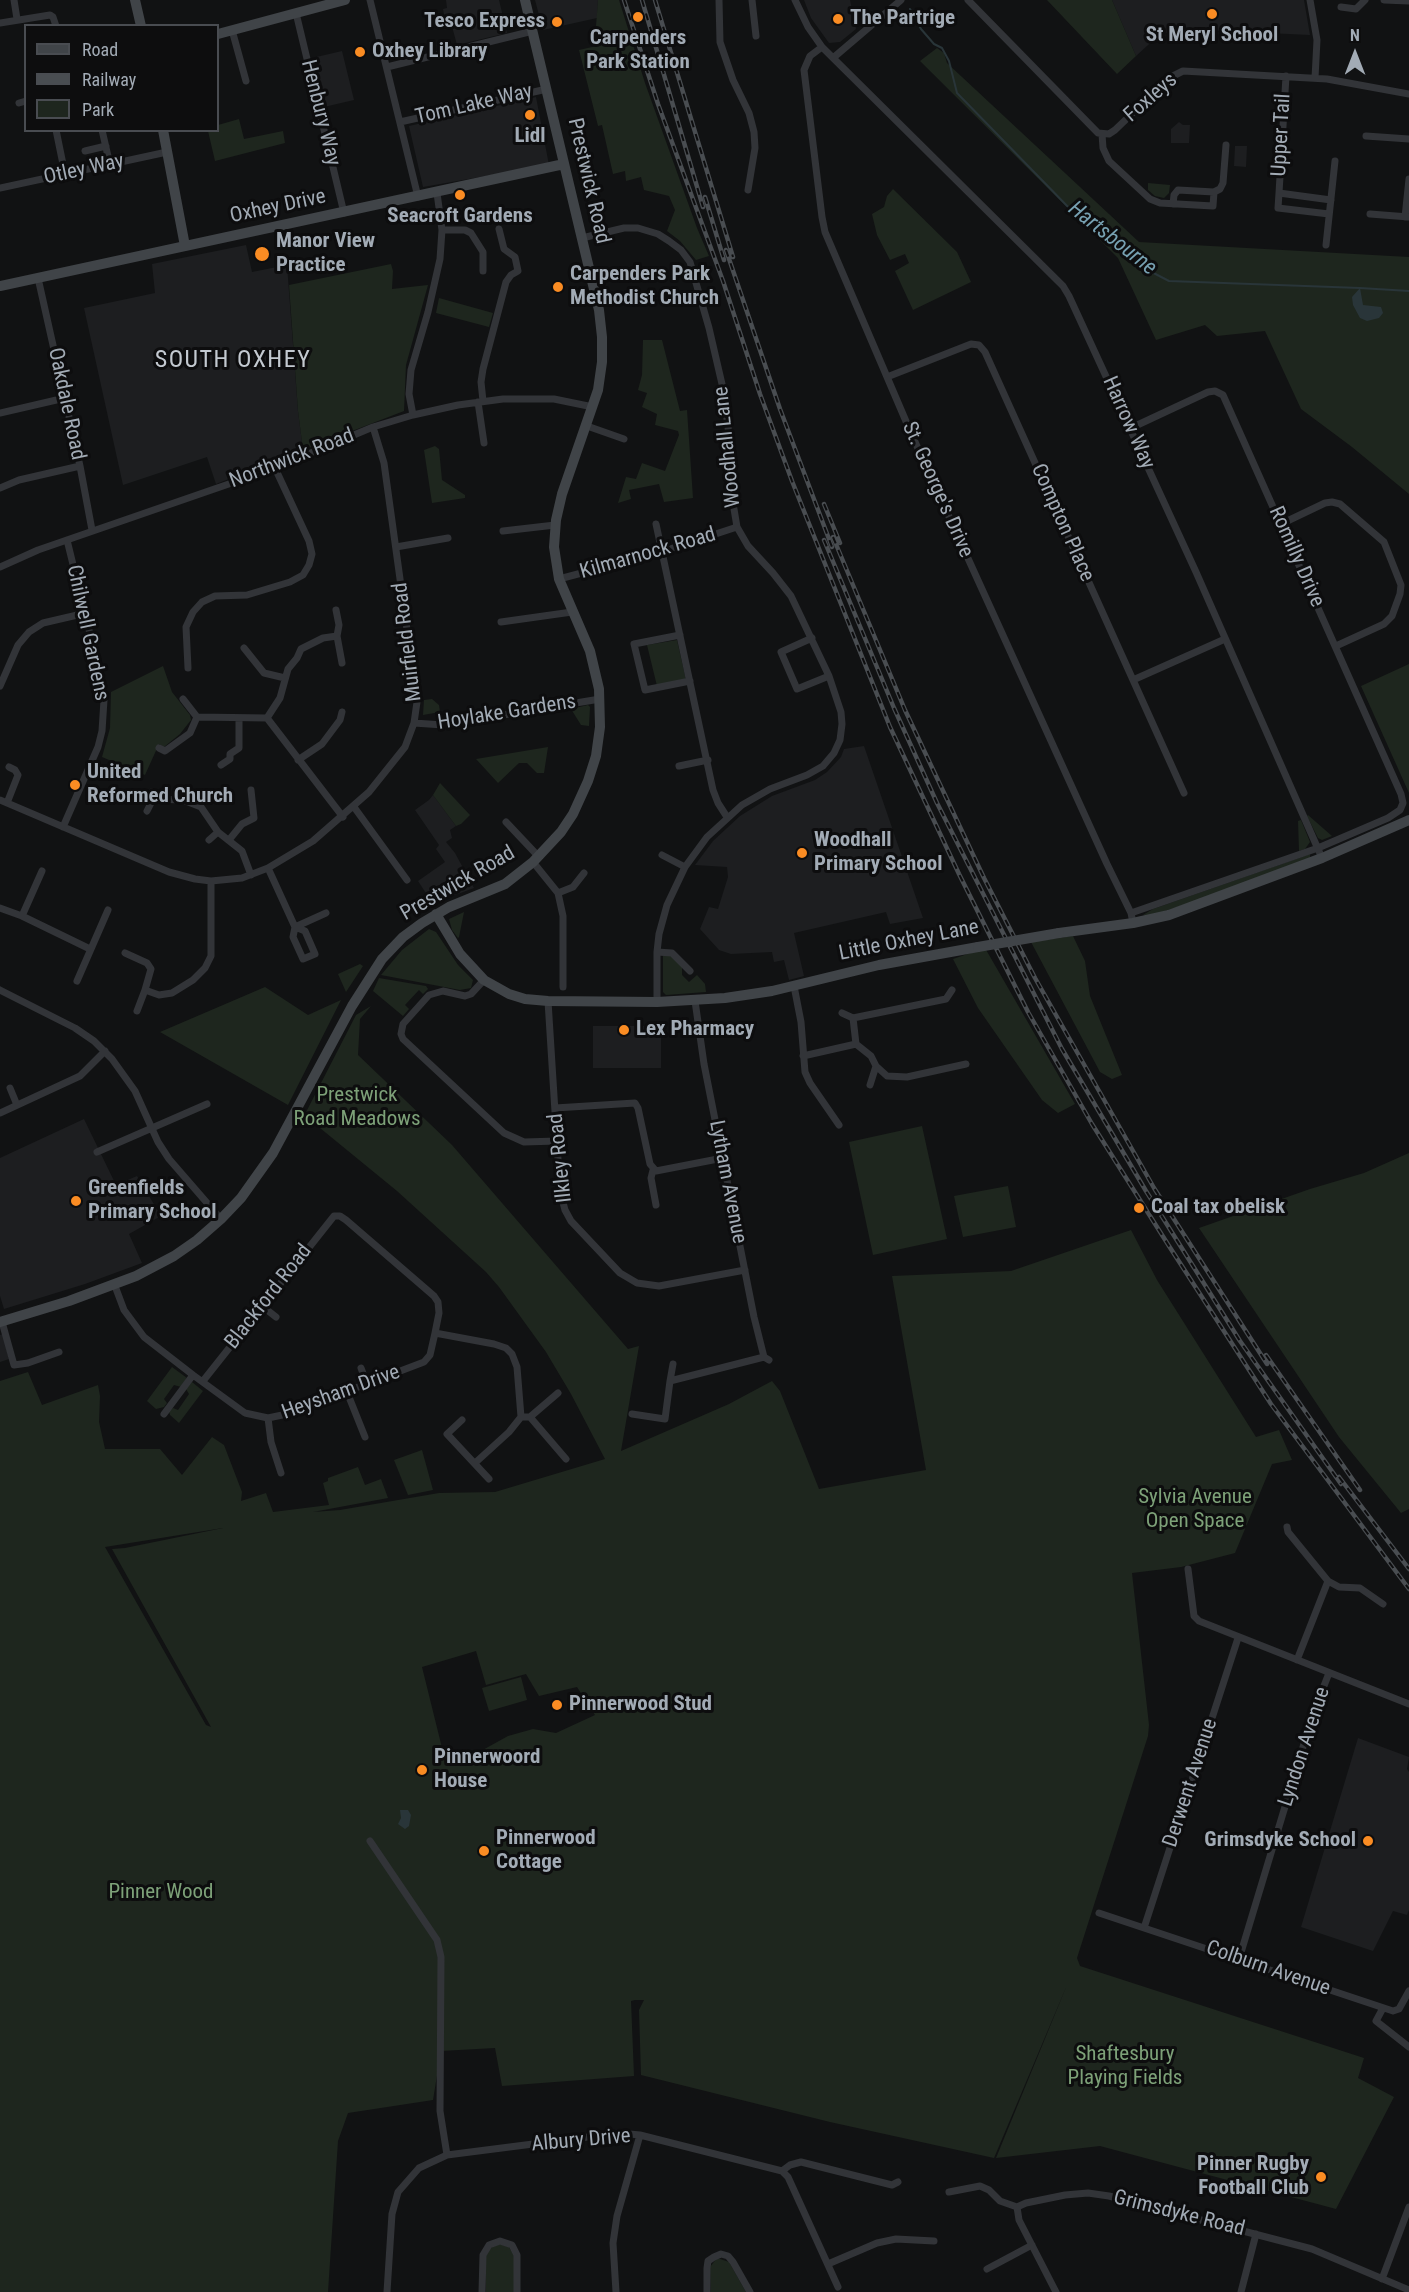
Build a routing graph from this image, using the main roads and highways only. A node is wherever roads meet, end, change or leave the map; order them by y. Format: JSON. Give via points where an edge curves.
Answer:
{"nodes":[{"id":1,"x":135,"y":0,"type":"edge"},
{"id":2,"x":345,"y":0,"type":"edge"},
{"id":3,"x":525,"y":0,"type":"edge"},
{"id":4,"x":141,"y":24,"type":"edge"},
{"id":5,"x":219,"y":34,"type":"edge"},
{"id":6,"x":163,"y":132,"type":"edge"},
{"id":7,"x":564,"y":164,"type":"junction"},
{"id":8,"x":185,"y":246,"type":"junction"},
{"id":9,"x":0,"y":286,"type":"edge"},
{"id":10,"x":1409,"y":820,"type":"edge"},
{"id":11,"x":436,"y":914,"type":"junction"},
{"id":12,"x":1,"y":1322,"type":"edge"}],
"edges":[{"from":1,"to":4,"type":"main road"},
{"from":2,"to":5,"type":"main road"},
{"from":3,"to":7,"type":"main road","name":"Prestwick Road"},
{"from":6,"to":8,"type":"main road"},
{"from":7,"to":8,"type":"main road","name":"Oxhey Drive"},
{"from":7,"to":11,"type":"main road","name":"Prestwick Road","via":[[599,310],[602,362],[593,407],[562,494],[554,547],[559,579],[592,658],[600,699],[598,742],[588,781],[573,814],[536,860],[504,884]]},
{"from":8,"to":9,"type":"main road","name":"Oxhey Drive"},
{"from":10,"to":11,"type":"main road","name":"Little Oxhey Lane","bridge":true,"via":[[1169,915],[1132,918],[879,965],[748,995],[695,1001],[548,1001],[508,994],[484,980],[460,954]]},
{"from":11,"to":12,"type":"main road","name":"Prestwick Road","via":[[397,942],[372,973],[273,1153],[221,1219],[174,1256],[115,1286]]}]}
